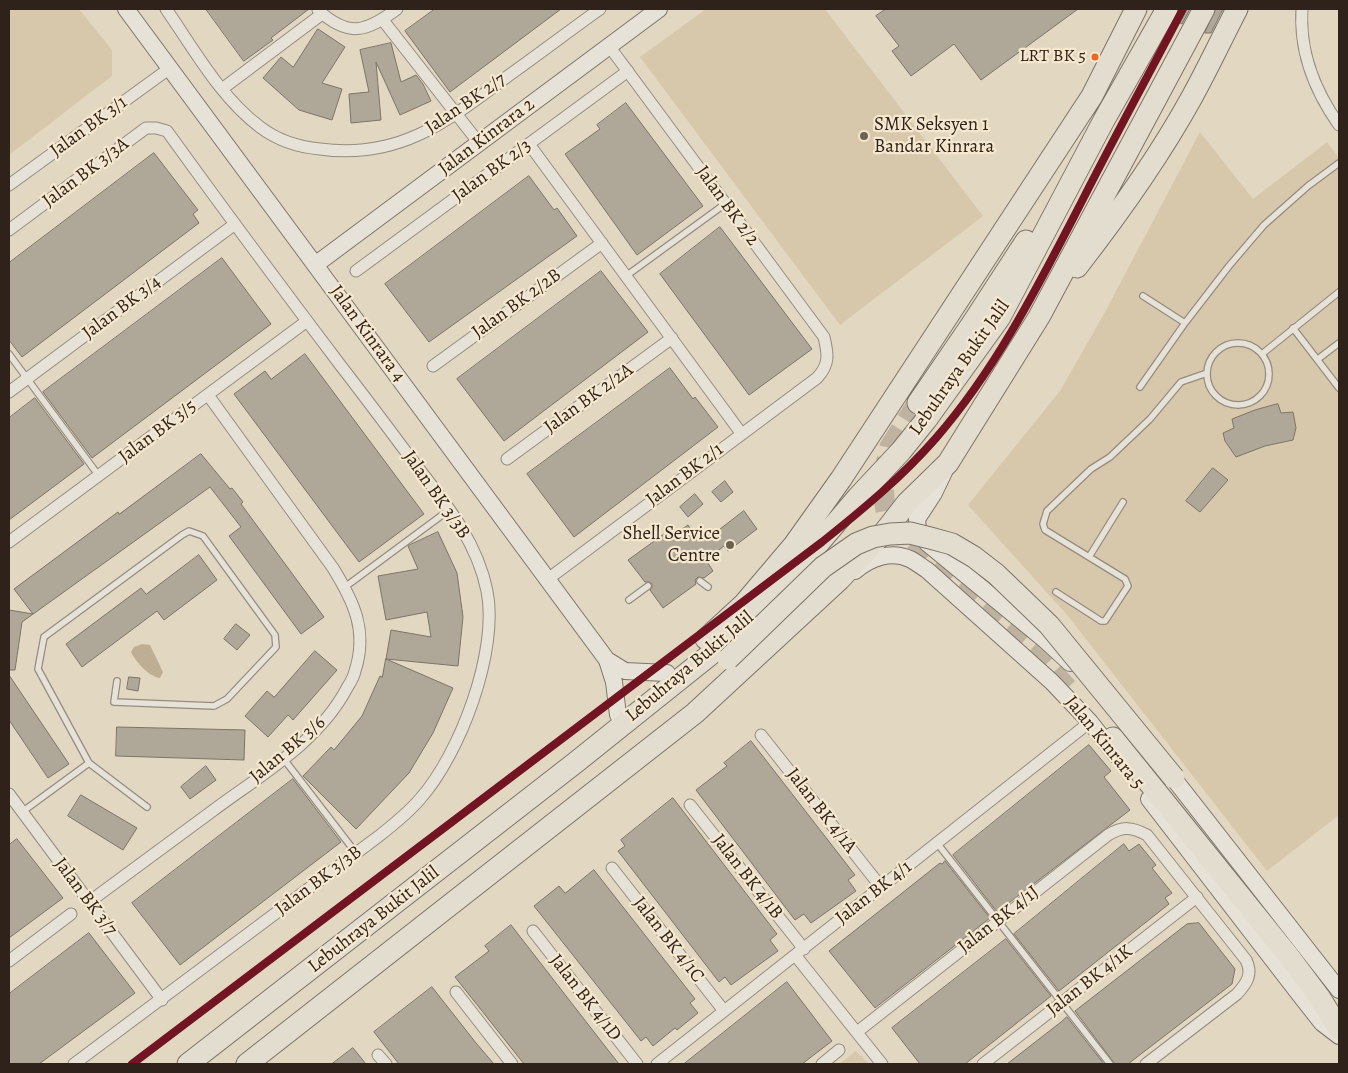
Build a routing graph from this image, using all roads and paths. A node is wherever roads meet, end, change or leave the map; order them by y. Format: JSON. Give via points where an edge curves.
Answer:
{"nodes":[{"id":1,"x":126,"y":9,"type":"edge"},
{"id":2,"x":166,"y":9,"type":"edge"},
{"id":3,"x":397,"y":9,"type":"edge"},
{"id":4,"x":600,"y":9,"type":"edge"},
{"id":5,"x":659,"y":9,"type":"edge"},
{"id":6,"x":1136,"y":9,"type":"edge"},
{"id":7,"x":1167,"y":9,"type":"edge"},
{"id":8,"x":1204,"y":9,"type":"edge"},
{"id":9,"x":1237,"y":9,"type":"edge"},
{"id":10,"x":1302,"y":9,"type":"edge"},
{"id":11,"x":320,"y":11,"type":"edge"},
{"id":12,"x":382,"y":19,"type":"junction"},
{"id":13,"x":609,"y":46,"type":"junction"},
{"id":14,"x":170,"y":68,"type":"junction"},
{"id":15,"x":628,"y":71,"type":"junction"},
{"id":16,"x":222,"y":89,"type":"junction"},
{"id":17,"x":456,"y":114,"type":"junction"},
{"id":18,"x":1104,"y":120,"type":"junction"},
{"id":19,"x":1339,"y":126,"type":"edge"},
{"id":20,"x":167,"y":131,"type":"joint"},
{"id":21,"x":479,"y":143,"type":"junction"},
{"id":22,"x":529,"y":144,"type":"junction"},
{"id":23,"x":1339,"y":163,"type":"edge"},
{"id":24,"x":9,"y":185,"type":"edge"},
{"id":25,"x":726,"y":204,"type":"junction"},
{"id":26,"x":235,"y":224,"type":"junction"},
{"id":27,"x":9,"y":230,"type":"edge"},
{"id":28,"x":602,"y":242,"type":"junction"},
{"id":29,"x":315,"y":265,"type":"junction"},
{"id":30,"x":356,"y":271,"type":"dead end"},
{"id":31,"x":626,"y":276,"type":"junction"},
{"id":32,"x":1339,"y":292,"type":"edge"},
{"id":33,"x":1143,"y":296,"type":"dead end"},
{"id":34,"x":1039,"y":317,"type":"junction"},
{"id":35,"x":306,"y":321,"type":"junction"},
{"id":36,"x":1185,"y":323,"type":"junction"},
{"id":37,"x":1293,"y":328,"type":"junction"},
{"id":38,"x":672,"y":338,"type":"junction"},
{"id":39,"x":1339,"y":342,"type":"edge"},
{"id":40,"x":9,"y":354,"type":"edge"},
{"id":41,"x":1262,"y":354,"type":"junction"},
{"id":42,"x":1318,"y":360,"type":"junction"},
{"id":43,"x":433,"y":366,"type":"dead end"},
{"id":44,"x":823,"y":371,"type":"joint"},
{"id":45,"x":1207,"y":373,"type":"junction"},
{"id":46,"x":27,"y":379,"type":"junction"},
{"id":47,"x":1140,"y":387,"type":"dead end"},
{"id":48,"x":1339,"y":388,"type":"edge"},
{"id":49,"x":9,"y":392,"type":"edge"},
{"id":50,"x":208,"y":395,"type":"junction"},
{"id":51,"x":918,"y":403,"type":"tunnel mouth"},
{"id":52,"x":741,"y":433,"type":"junction"},
{"id":53,"x":507,"y":459,"type":"dead end"},
{"id":54,"x":948,"y":463,"type":"junction"},
{"id":55,"x":99,"y":476,"type":"junction"},
{"id":56,"x":1123,"y":502,"type":"dead end"},
{"id":57,"x":450,"y":509,"type":"junction"},
{"id":58,"x":9,"y":542,"type":"edge"},
{"id":59,"x":1089,"y":557,"type":"junction"},
{"id":60,"x":548,"y":579,"type":"junction"},
{"id":61,"x":700,"y":581,"type":"dead end"},
{"id":62,"x":648,"y":586,"type":"dead end"},
{"id":63,"x":345,"y":587,"type":"junction"},
{"id":64,"x":708,"y":587,"type":"dead end"},
{"id":65,"x":1056,"y":592,"type":"dead end"},
{"id":66,"x":629,"y":600,"type":"dead end"},
{"id":67,"x":817,"y":600,"type":"junction"},
{"id":68,"x":607,"y":660,"type":"junction"},
{"id":69,"x":667,"y":673,"type":"junction"},
{"id":70,"x":117,"y":681,"type":"dead end"},
{"id":71,"x":618,"y":715,"type":"junction"},
{"id":72,"x":1090,"y":722,"type":"junction"},
{"id":73,"x":761,"y":736,"type":"dead end"},
{"id":74,"x":1113,"y":738,"type":"dead end"},
{"id":75,"x":283,"y":758,"type":"junction"},
{"id":76,"x":89,"y":763,"type":"junction"},
{"id":77,"x":575,"y":763,"type":"junction"},
{"id":78,"x":1174,"y":778,"type":"junction"},
{"id":79,"x":538,"y":792,"type":"junction"},
{"id":80,"x":9,"y":794,"type":"edge"},
{"id":81,"x":690,"y":806,"type":"dead end"},
{"id":82,"x":147,"y":807,"type":"dead end"},
{"id":83,"x":22,"y":812,"type":"junction"},
{"id":84,"x":937,"y":843,"type":"junction"},
{"id":85,"x":356,"y":853,"type":"junction"},
{"id":86,"x":612,"y":868,"type":"dead end"},
{"id":87,"x":881,"y":888,"type":"junction"},
{"id":88,"x":1197,"y":897,"type":"junction"},
{"id":89,"x":89,"y":902,"type":"junction"},
{"id":90,"x":71,"y":914,"type":"dead end"},
{"id":91,"x":998,"y":921,"type":"junction"},
{"id":92,"x":533,"y":931,"type":"dead end"},
{"id":93,"x":799,"y":952,"type":"junction"},
{"id":94,"x":9,"y":961,"type":"edge"},
{"id":95,"x":1339,"y":990,"type":"edge"},
{"id":96,"x":456,"y":992,"type":"dead end"},
{"id":97,"x":162,"y":1000,"type":"junction"},
{"id":98,"x":1062,"y":1003,"type":"junction"},
{"id":99,"x":724,"y":1011,"type":"junction"},
{"id":100,"x":1339,"y":1028,"type":"edge"},
{"id":101,"x":857,"y":1032,"type":"junction"},
{"id":102,"x":1339,"y":1036,"type":"edge"},
{"id":103,"x":839,"y":1050,"type":"dead end"},
{"id":104,"x":378,"y":1054,"type":"dead end"},
{"id":105,"x":74,"y":1064,"type":"edge"},
{"id":106,"x":188,"y":1064,"type":"edge"},
{"id":107,"x":247,"y":1064,"type":"edge"},
{"id":108,"x":386,"y":1064,"type":"edge"},
{"id":109,"x":512,"y":1064,"type":"edge"},
{"id":110,"x":637,"y":1064,"type":"edge"},
{"id":111,"x":657,"y":1064,"type":"edge"},
{"id":112,"x":822,"y":1064,"type":"edge"},
{"id":113,"x":882,"y":1064,"type":"edge"},
{"id":114,"x":983,"y":1064,"type":"edge"},
{"id":115,"x":1110,"y":1064,"type":"edge"},
{"id":116,"x":1146,"y":1064,"type":"edge"}],
"edges":[{"from":1,"to":14,"type":"main road","name":"Jalan Kinrara 4"},
{"from":2,"to":16,"type":"street","name":"Jalan BK 2/7"},
{"from":3,"to":12,"type":"street"},
{"from":4,"to":17,"type":"street","name":"Jalan BK 2/7"},
{"from":5,"to":13,"type":"main road","name":"Jalan Kinrara 2"},
{"from":6,"to":69,"type":"highway","via":[[1092,96],[867,440],[794,545],[744,604]]},
{"from":7,"to":18,"type":"highway","name":"Lebuhraya Bukit Jalil"},
{"from":8,"to":34,"type":"highway","name":"Lebuhraya Bukit Jalil"},
{"from":9,"to":34,"type":"highway","via":[[1192,98],[1155,158],[1104,233]]},
{"from":10,"to":19,"type":"street","via":[[1308,67],[1316,88]]},
{"from":11,"to":12,"type":"street","via":[[342,27],[358,29],[372,26]]},
{"from":11,"to":16,"type":"street"},
{"from":12,"to":17,"type":"street"},
{"from":13,"to":15,"type":"street","name":"Jalan BK 2/2"},
{"from":13,"to":21,"type":"main road","name":"Jalan Kinrara 2"},
{"from":14,"to":24,"type":"street","name":"Jalan BK 3/1"},
{"from":14,"to":29,"type":"main road","name":"Jalan Kinrara 4"},
{"from":15,"to":22,"type":"street","name":"Jalan BK 2/3"},
{"from":15,"to":25,"type":"street","name":"Jalan BK 2/2"},
{"from":16,"to":17,"type":"street","name":"Jalan BK 2/7","via":[[261,128],[305,148],[329,151],[374,150],[397,144]]},
{"from":17,"to":21,"type":"street"},
{"from":18,"to":51,"type":"highway","via":[[1085,140],[1026,240]]},
{"from":18,"to":77,"type":"highway","name":"Lebuhraya Bukit Jalil","via":[[1000,317],[901,451],[778,591],[710,654]]},
{"from":20,"to":26,"type":"street","name":"Jalan BK 3/3B"},
{"from":20,"to":27,"type":"street","name":"Jalan BK 3/3A","via":[[146,128]]},
{"from":21,"to":29,"type":"main road","name":"Jalan Kinrara 2"},
{"from":22,"to":28,"type":"street"},
{"from":22,"to":30,"type":"street","name":"Jalan BK 2/3"},
{"from":23,"to":36,"type":"lane","via":[[1264,225]]},
{"from":25,"to":31,"type":"lane"},
{"from":25,"to":44,"type":"street","name":"Jalan BK 2/2","via":[[824,337],[828,355]]},
{"from":26,"to":35,"type":"street","name":"Jalan BK 3/3B"},
{"from":26,"to":46,"type":"street","name":"Jalan BK 3/4"},
{"from":28,"to":31,"type":"street"},
{"from":28,"to":43,"type":"street","name":"Jalan BK 2/2B"},
{"from":29,"to":60,"type":"main road","name":"Jalan Kinrara 4"},
{"from":31,"to":38,"type":"street"},
{"from":32,"to":37,"type":"lane"},
{"from":33,"to":36,"type":"lane"},
{"from":34,"to":54,"type":"highway","name":"Lebuhraya Bukit Jalil"},
{"from":35,"to":50,"type":"street","name":"Jalan BK 3/5"},
{"from":35,"to":57,"type":"street","name":"Jalan BK 3/3B"},
{"from":36,"to":47,"type":"lane"},
{"from":37,"to":41,"type":"lane"},
{"from":37,"to":42,"type":"lane"},
{"from":38,"to":52,"type":"street"},
{"from":38,"to":53,"type":"street","name":"Jalan BK 2/2A"},
{"from":39,"to":42,"type":"lane"},
{"from":40,"to":46,"type":"lane"},
{"from":41,"to":45,"type":"lane","via":[[1246,344],[1228,345],[1213,356]]},
{"from":41,"to":45,"type":"lane","via":[[1267,361],[1269,380],[1253,402],[1234,405],[1218,398],[1212,391]]},
{"from":42,"to":48,"type":"lane"},
{"from":44,"to":52,"type":"street","name":"Jalan BK 2/1"},
{"from":45,"to":59,"type":"lane","via":[[1181,382],[1110,457],[1084,475],[1047,510],[1043,524],[1045,530]]},
{"from":46,"to":49,"type":"street","name":"Jalan BK 3/4"},
{"from":46,"to":55,"type":"lane"},
{"from":50,"to":55,"type":"street","name":"Jalan BK 3/5"},
{"from":50,"to":63,"type":"street","name":"Jalan BK 3/6"},
{"from":52,"to":60,"type":"street","name":"Jalan BK 2/1"},
{"from":54,"to":67,"type":"highway","name":"Lebuhraya Bukit Jalil"},
{"from":54,"to":78,"type":"main road","name":"Jalan Kinrara 5","via":[[918,519],[922,536],[1074,666]]},
{"from":55,"to":58,"type":"street","name":"Jalan BK 3/5"},
{"from":56,"to":59,"type":"lane"},
{"from":57,"to":63,"type":"lane"},
{"from":57,"to":85,"type":"street","name":"Jalan BK 3/3B","via":[[472,547],[487,591],[488,645],[481,672],[462,729],[436,776],[420,799]]},
{"from":59,"to":65,"type":"lane","via":[[1128,582],[1105,621]]},
{"from":60,"to":68,"type":"main road","name":"Jalan Kinrara 4"},
{"from":61,"to":64,"type":"lane"},
{"from":62,"to":66,"type":"lane"},
{"from":63,"to":75,"type":"street","name":"Jalan BK 3/6","via":[[360,628],[355,673],[316,731]]},
{"from":67,"to":72,"type":"main road","name":"Jalan Kinrara 5","via":[[863,564],[878,557],[910,558],[1019,651]]},
{"from":67,"to":107,"type":"highway","name":"Lebuhraya Bukit Jalil","via":[[695,713]]},
{"from":68,"to":69,"type":"main road","name":"Jalan Kinrara 4","via":[[625,671]]},
{"from":68,"to":71,"type":"main road","name":"Jalan Kinrara 4","via":[[614,682]]},
{"from":69,"to":71,"type":"highway"},
{"from":70,"to":76,"type":"lane","via":[[114,702],[214,706],[227,699],[276,647],[275,635],[203,536],[189,531],[182,535],[44,637],[38,669]]},
{"from":71,"to":79,"type":"highway","via":[[554,770]]},
{"from":72,"to":84,"type":"street","name":"Jalan BK 4/1"},
{"from":72,"to":102,"type":"main road","name":"Jalan Kinrara 5","via":[[1322,1023]]},
{"from":73,"to":87,"type":"street","name":"Jalan BK 4/1A"},
{"from":74,"to":100,"type":"highway","via":[[1287,954]]},
{"from":75,"to":85,"type":"lane"},
{"from":75,"to":89,"type":"street","name":"Jalan BK 3/6"},
{"from":76,"to":82,"type":"lane"},
{"from":76,"to":83,"type":"lane"},
{"from":77,"to":78,"type":"highway","bridge":true,"via":[[618,744],[728,659],[823,567],[856,544],[873,537],[910,533],[952,544],[996,574],[1049,625]]},
{"from":77,"to":79,"type":"highway","name":"Lebuhraya Bukit Jalil"},
{"from":78,"to":95,"type":"main road","name":"Jalan Kinrara 5"},
{"from":79,"to":106,"type":"highway","name":"Lebuhraya Bukit Jalil"},
{"from":80,"to":83,"type":"street","name":"Jalan BK 3/7"},
{"from":81,"to":93,"type":"street","name":"Jalan BK 4/1B"},
{"from":83,"to":89,"type":"street","name":"Jalan BK 3/7"},
{"from":84,"to":87,"type":"street","name":"Jalan BK 4/1"},
{"from":84,"to":91,"type":"lane"},
{"from":85,"to":97,"type":"street","name":"Jalan BK 3/3B"},
{"from":86,"to":99,"type":"street","name":"Jalan BK 4/1C"},
{"from":87,"to":93,"type":"street","name":"Jalan BK 4/1"},
{"from":88,"to":91,"type":"street","name":"Jalan BK 4/1J","via":[[1147,835],[1127,827],[1108,834]]},
{"from":88,"to":98,"type":"street","name":"Jalan BK 4/1K"},
{"from":88,"to":116,"type":"street","via":[[1246,960],[1250,967],[1249,976],[1237,994]]},
{"from":89,"to":97,"type":"street","name":"Jalan BK 3/7"},
{"from":90,"to":94,"type":"street"},
{"from":91,"to":98,"type":"lane"},
{"from":91,"to":101,"type":"street","name":"Jalan BK 4/1J"},
{"from":92,"to":110,"type":"street","name":"Jalan BK 4/1D"},
{"from":93,"to":99,"type":"street","name":"Jalan BK 4/1"},
{"from":93,"to":101,"type":"street","name":"Jalan BK 4/1B"},
{"from":96,"to":109,"type":"street"},
{"from":97,"to":105,"type":"street","name":"Jalan BK 3/3B"},
{"from":98,"to":114,"type":"street","name":"Jalan BK 4/1K"},
{"from":98,"to":115,"type":"lane"},
{"from":99,"to":111,"type":"street","name":"Jalan BK 4/1"},
{"from":101,"to":113,"type":"street","name":"Jalan BK 4/1B"},
{"from":103,"to":112,"type":"street"},
{"from":104,"to":108,"type":"street"}]}
